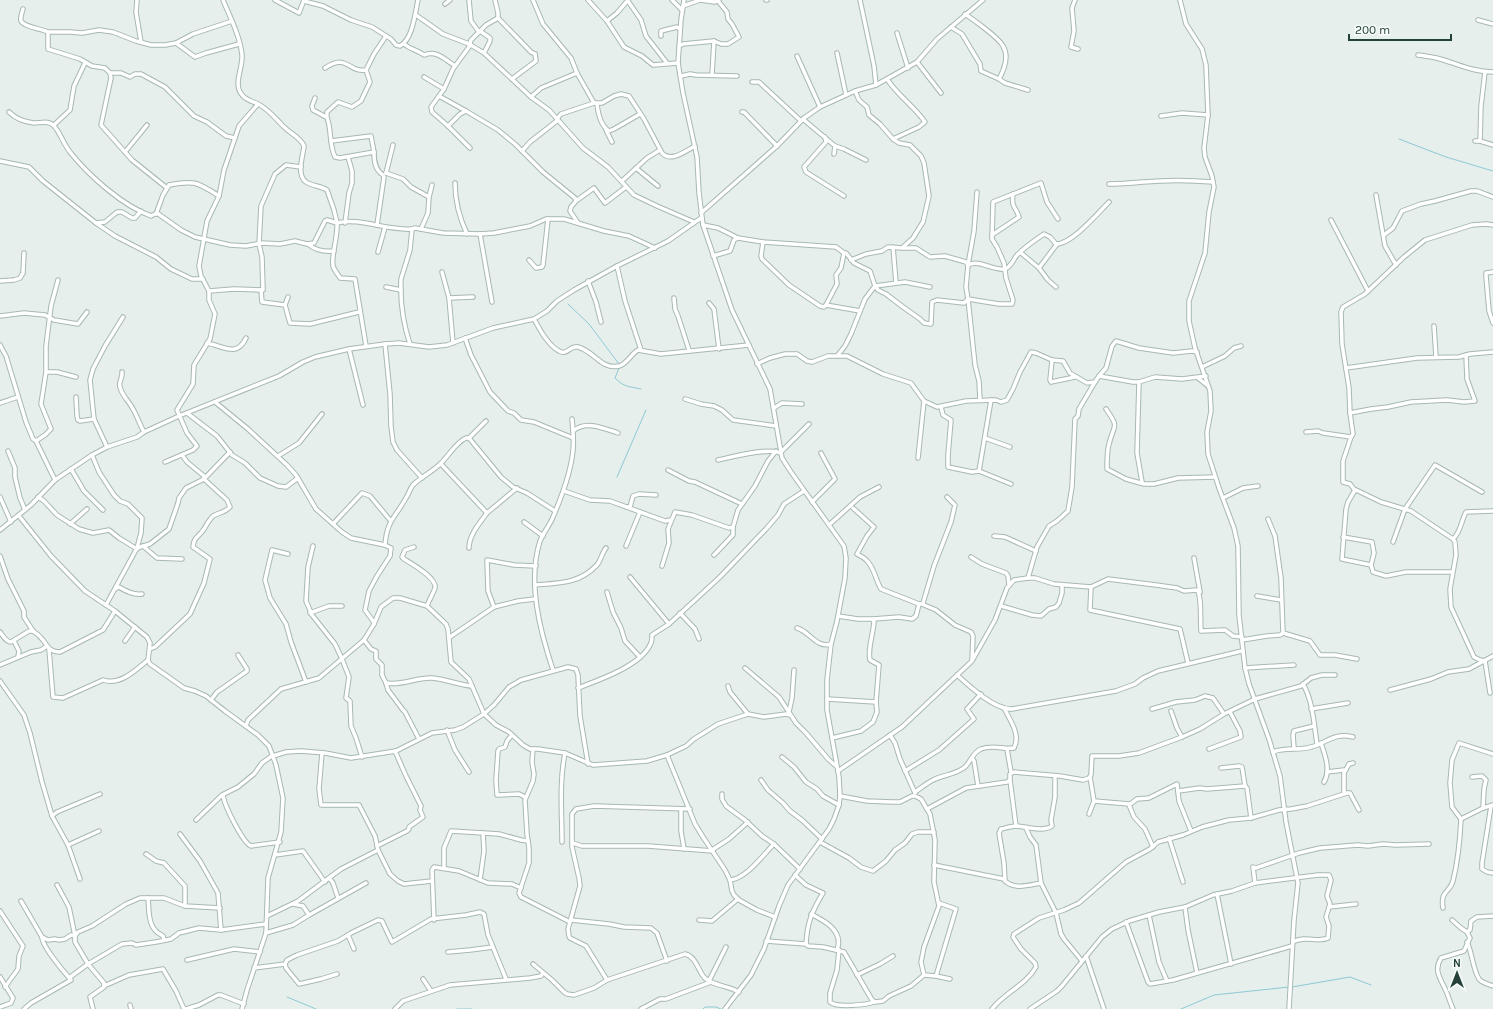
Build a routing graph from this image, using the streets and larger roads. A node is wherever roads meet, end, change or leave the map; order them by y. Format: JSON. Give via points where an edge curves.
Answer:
{"nodes":[{"id":1,"x":137,"y":0,"type":"edge"},
{"id":2,"x":223,"y":0,"type":"edge"},
{"id":3,"x":275,"y":0,"type":"edge"},
{"id":4,"x":418,"y":0,"type":"edge"},
{"id":5,"x":450,"y":0,"type":"edge"},
{"id":6,"x":469,"y":0,"type":"edge"},
{"id":7,"x":494,"y":0,"type":"edge"},
{"id":8,"x":533,"y":0,"type":"edge"},
{"id":9,"x":588,"y":0,"type":"edge"},
{"id":10,"x":628,"y":0,"type":"edge"},
{"id":11,"x":672,"y":0,"type":"edge"},
{"id":12,"x":684,"y":0,"type":"edge"},
{"id":13,"x":718,"y":0,"type":"edge"},
{"id":14,"x":860,"y":0,"type":"edge"},
{"id":15,"x":983,"y":0,"type":"edge"},
{"id":16,"x":1075,"y":0,"type":"edge"},
{"id":17,"x":1180,"y":0,"type":"edge"},
{"id":18,"x":304,"y":1,"type":"edge"},
{"id":19,"x":445,"y":4,"type":"dead end"},
{"id":20,"x":683,"y":8,"type":"junction"},
{"id":21,"x":23,"y":9,"type":"dead end"},
{"id":22,"x":965,"y":14,"type":"junction"},
{"id":23,"x":416,"y":15,"type":"junction"},
{"id":24,"x":498,"y":18,"type":"junction"},
{"id":25,"x":1478,"y":20,"type":"dead end"},
{"id":26,"x":232,"y":21,"type":"junction"},
{"id":27,"x":606,"y":21,"type":"junction"},
{"id":28,"x":1493,"y":24,"type":"edge"},
{"id":29,"x":951,"y":27,"type":"junction"},
{"id":30,"x":680,"y":29,"type":"junction"},
{"id":31,"x":48,"y":32,"type":"junction"},
{"id":32,"x":479,"y":32,"type":"junction"},
{"id":33,"x":897,"y":33,"type":"dead end"},
{"id":34,"x":386,"y":36,"type":"junction"},
{"id":35,"x":661,"y":36,"type":"dead end"},
{"id":36,"x":141,"y":42,"type":"junction"},
{"id":37,"x":714,"y":42,"type":"junction"},
{"id":38,"x":176,"y":43,"type":"junction"},
{"id":39,"x":239,"y":44,"type":"junction"},
{"id":40,"x":404,"y":44,"type":"junction"},
{"id":41,"x":469,"y":44,"type":"junction"},
{"id":42,"x":679,"y":46,"type":"junction"},
{"id":43,"x":539,"y":50,"type":"dead end"},
{"id":44,"x":1078,"y":50,"type":"dead end"},
{"id":45,"x":837,"y":52,"type":"dead end"},
{"id":46,"x":484,"y":53,"type":"junction"},
{"id":47,"x":536,"y":54,"type":"junction"},
{"id":48,"x":1418,"y":55,"type":"dead end"},
{"id":49,"x":798,"y":56,"type":"dead end"},
{"id":50,"x":678,"y":62,"type":"junction"},
{"id":51,"x":917,"y":62,"type":"junction"},
{"id":52,"x":86,"y":63,"type":"junction"},
{"id":53,"x":667,"y":63,"type":"junction"},
{"id":54,"x":455,"y":66,"type":"junction"},
{"id":55,"x":325,"y":68,"type":"dead end"},
{"id":56,"x":908,"y":68,"type":"junction"},
{"id":57,"x":366,"y":70,"type":"junction"},
{"id":58,"x":1485,"y":72,"type":"junction"},
{"id":59,"x":1493,"y":72,"type":"edge"},
{"id":60,"x":110,"y":73,"type":"junction"},
{"id":61,"x":578,"y":73,"type":"junction"},
{"id":62,"x":712,"y":75,"type":"junction"},
{"id":63,"x":681,"y":76,"type":"junction"},
{"id":64,"x":737,"y":76,"type":"dead end"},
{"id":65,"x":424,"y":77,"type":"dead end"},
{"id":66,"x":999,"y":79,"type":"junction"},
{"id":67,"x":512,"y":80,"type":"junction"},
{"id":68,"x":887,"y":80,"type":"junction"},
{"id":69,"x":752,"y":82,"type":"dead end"},
{"id":70,"x":876,"y":85,"type":"junction"},
{"id":71,"x":444,"y":89,"type":"junction"},
{"id":72,"x":1028,"y":90,"type":"dead end"},
{"id":73,"x":855,"y":91,"type":"junction"},
{"id":74,"x":941,"y":93,"type":"dead end"},
{"id":75,"x":846,"y":95,"type":"junction"},
{"id":76,"x":439,"y":96,"type":"junction"},
{"id":77,"x":531,"y":97,"type":"junction"},
{"id":78,"x":315,"y":98,"type":"dead end"},
{"id":79,"x":258,"y":104,"type":"junction"},
{"id":80,"x":596,"y":104,"type":"junction"},
{"id":81,"x":820,"y":107,"type":"junction"},
{"id":82,"x":466,"y":111,"type":"junction"},
{"id":83,"x":9,"y":112,"type":"dead end"},
{"id":84,"x":742,"y":112,"type":"dead end"},
{"id":85,"x":640,"y":114,"type":"junction"},
{"id":86,"x":1161,"y":116,"type":"dead end"},
{"id":87,"x":1208,"y":116,"type":"junction"},
{"id":88,"x":326,"y":117,"type":"junction"},
{"id":89,"x":557,"y":119,"type":"junction"},
{"id":90,"x":803,"y":120,"type":"junction"},
{"id":91,"x":54,"y":125,"type":"junction"},
{"id":92,"x":147,"y":125,"type":"dead end"},
{"id":93,"x":448,"y":126,"type":"junction"},
{"id":94,"x":605,"y":129,"type":"junction"},
{"id":95,"x":825,"y":137,"type":"junction"},
{"id":96,"x":235,"y":138,"type":"junction"},
{"id":97,"x":893,"y":139,"type":"junction"},
{"id":98,"x":331,"y":141,"type":"junction"},
{"id":99,"x":612,"y":142,"type":"dead end"},
{"id":100,"x":393,"y":145,"type":"dead end"},
{"id":101,"x":695,"y":146,"type":"junction"},
{"id":102,"x":777,"y":146,"type":"junction"},
{"id":103,"x":835,"y":146,"type":"junction"},
{"id":104,"x":1493,"y":146,"type":"edge"},
{"id":105,"x":470,"y":148,"type":"dead end"},
{"id":106,"x":660,"y":150,"type":"junction"},
{"id":107,"x":522,"y":151,"type":"junction"},
{"id":108,"x":125,"y":152,"type":"junction"},
{"id":109,"x":374,"y":152,"type":"junction"},
{"id":110,"x":834,"y":154,"type":"dead end"},
{"id":111,"x":348,"y":157,"type":"junction"},
{"id":112,"x":0,"y":160,"type":"edge"},
{"id":113,"x":866,"y":160,"type":"dead end"},
{"id":114,"x":301,"y":167,"type":"junction"},
{"id":115,"x":636,"y":168,"type":"junction"},
{"id":116,"x":385,"y":174,"type":"junction"},
{"id":117,"x":622,"y":181,"type":"junction"},
{"id":118,"x":1213,"y":182,"type":"junction"},
{"id":119,"x":455,"y":183,"type":"dead end"},
{"id":120,"x":1109,"y":184,"type":"dead end"},
{"id":121,"x":432,"y":185,"type":"dead end"},
{"id":122,"x":626,"y":186,"type":"junction"},
{"id":123,"x":658,"y":186,"type":"dead end"},
{"id":124,"x":167,"y":188,"type":"junction"},
{"id":125,"x":977,"y":192,"type":"dead end"},
{"id":126,"x":1013,"y":194,"type":"junction"},
{"id":127,"x":1376,"y":195,"type":"dead end"},
{"id":128,"x":219,"y":196,"type":"junction"},
{"id":129,"x":844,"y":196,"type":"dead end"},
{"id":130,"x":429,"y":197,"type":"junction"},
{"id":131,"x":1493,"y":197,"type":"edge"},
{"id":132,"x":576,"y":202,"type":"junction"},
{"id":133,"x":1109,"y":202,"type":"dead end"},
{"id":134,"x":140,"y":212,"type":"junction"},
{"id":135,"x":701,"y":213,"type":"junction"},
{"id":136,"x":156,"y":214,"type":"junction"},
{"id":137,"x":701,"y":218,"type":"junction"},
{"id":138,"x":548,"y":219,"type":"junction"},
{"id":139,"x":1058,"y":219,"type":"dead end"},
{"id":140,"x":1331,"y":220,"type":"dead end"},
{"id":141,"x":694,"y":222,"type":"junction"},
{"id":142,"x":96,"y":223,"type":"junction"},
{"id":143,"x":337,"y":223,"type":"junction"},
{"id":144,"x":345,"y":223,"type":"junction"},
{"id":145,"x":578,"y":223,"type":"junction"},
{"id":146,"x":377,"y":225,"type":"junction"},
{"id":147,"x":703,"y":225,"type":"junction"},
{"id":148,"x":1493,"y":225,"type":"edge"},
{"id":149,"x":385,"y":227,"type":"junction"},
{"id":150,"x":412,"y":229,"type":"junction"},
{"id":151,"x":421,"y":229,"type":"junction"},
{"id":152,"x":466,"y":234,"type":"junction"},
{"id":153,"x":480,"y":234,"type":"junction"},
{"id":154,"x":992,"y":235,"type":"junction"},
{"id":155,"x":1384,"y":235,"type":"junction"},
{"id":156,"x":738,"y":238,"type":"junction"},
{"id":157,"x":205,"y":239,"type":"junction"},
{"id":158,"x":763,"y":242,"type":"junction"},
{"id":159,"x":259,"y":244,"type":"junction"},
{"id":160,"x":307,"y":244,"type":"junction"},
{"id":161,"x":1057,"y":244,"type":"junction"},
{"id":162,"x":893,"y":247,"type":"junction"},
{"id":163,"x":655,"y":248,"type":"junction"},
{"id":164,"x":903,"y":248,"type":"junction"},
{"id":165,"x":334,"y":251,"type":"junction"},
{"id":166,"x":378,"y":252,"type":"dead end"},
{"id":167,"x":1021,"y":252,"type":"junction"},
{"id":168,"x":844,"y":253,"type":"junction"},
{"id":169,"x":24,"y":254,"type":"dead end"},
{"id":170,"x":713,"y":256,"type":"junction"},
{"id":171,"x":529,"y":260,"type":"dead end"},
{"id":172,"x":851,"y":260,"type":"junction"},
{"id":173,"x":968,"y":265,"type":"junction"},
{"id":174,"x":1396,"y":265,"type":"junction"},
{"id":175,"x":617,"y":266,"type":"junction"},
{"id":176,"x":1005,"y":268,"type":"junction"},
{"id":177,"x":1039,"y":268,"type":"junction"},
{"id":178,"x":442,"y":272,"type":"dead end"},
{"id":179,"x":1493,"y":272,"type":"edge"},
{"id":180,"x":203,"y":279,"type":"junction"},
{"id":181,"x":58,"y":280,"type":"dead end"},
{"id":182,"x":0,"y":281,"type":"edge"},
{"id":183,"x":588,"y":281,"type":"junction"},
{"id":184,"x":896,"y":282,"type":"junction"},
{"id":185,"x":875,"y":286,"type":"junction"},
{"id":186,"x":1056,"y":286,"type":"dead end"},
{"id":187,"x":386,"y":287,"type":"dead end"},
{"id":188,"x":930,"y":287,"type":"dead end"},
{"id":189,"x":261,"y":290,"type":"junction"},
{"id":190,"x":401,"y":290,"type":"junction"},
{"id":191,"x":209,"y":291,"type":"junction"},
{"id":192,"x":1368,"y":291,"type":"junction"},
{"id":193,"x":288,"y":297,"type":"dead end"},
{"id":194,"x":473,"y":297,"type":"dead end"},
{"id":195,"x":449,"y":298,"type":"junction"},
{"id":196,"x":674,"y":298,"type":"dead end"},
{"id":197,"x":968,"y":299,"type":"junction"},
{"id":198,"x":492,"y":302,"type":"dead end"},
{"id":199,"x":709,"y":303,"type":"dead end"},
{"id":200,"x":285,"y":305,"type":"junction"},
{"id":201,"x":826,"y":305,"type":"junction"},
{"id":202,"x":1491,"y":310,"type":"edge"},
{"id":203,"x":87,"y":312,"type":"dead end"},
{"id":204,"x":359,"y":312,"type":"junction"},
{"id":205,"x":860,"y":312,"type":"junction"},
{"id":206,"x":0,"y":316,"type":"edge"},
{"id":207,"x":123,"y":317,"type":"dead end"},
{"id":208,"x":49,"y":318,"type":"junction"},
{"id":209,"x":534,"y":320,"type":"junction"},
{"id":210,"x":600,"y":322,"type":"dead end"},
{"id":211,"x":1493,"y":323,"type":"edge"},
{"id":212,"x":1434,"y":326,"type":"dead end"},
{"id":213,"x":246,"y":338,"type":"dead end"},
{"id":214,"x":465,"y":338,"type":"junction"},
{"id":215,"x":207,"y":343,"type":"junction"},
{"id":216,"x":453,"y":343,"type":"junction"},
{"id":217,"x":385,"y":344,"type":"junction"},
{"id":218,"x":410,"y":344,"type":"junction"},
{"id":219,"x":0,"y":345,"type":"edge"},
{"id":220,"x":749,"y":345,"type":"junction"},
{"id":221,"x":366,"y":346,"type":"junction"},
{"id":222,"x":1241,"y":346,"type":"dead end"},
{"id":223,"x":719,"y":348,"type":"junction"},
{"id":224,"x":349,"y":349,"type":"junction"},
{"id":225,"x":641,"y":350,"type":"junction"},
{"id":226,"x":689,"y":350,"type":"junction"},
{"id":227,"x":2,"y":352,"type":"edge"},
{"id":228,"x":1197,"y":352,"type":"junction"},
{"id":229,"x":1493,"y":352,"type":"edge"},
{"id":230,"x":1466,"y":355,"type":"junction"},
{"id":231,"x":837,"y":356,"type":"junction"},
{"id":232,"x":1436,"y":357,"type":"junction"},
{"id":233,"x":1052,"y":360,"type":"junction"},
{"id":234,"x":757,"y":364,"type":"junction"},
{"id":235,"x":1202,"y":367,"type":"junction"},
{"id":236,"x":1346,"y":368,"type":"junction"},
{"id":237,"x":46,"y":372,"type":"junction"},
{"id":238,"x":122,"y":372,"type":"dead end"},
{"id":239,"x":1099,"y":376,"type":"junction"},
{"id":240,"x":1206,"y":376,"type":"junction"},
{"id":241,"x":76,"y":377,"type":"dead end"},
{"id":242,"x":1075,"y":377,"type":"junction"},
{"id":243,"x":1198,"y":378,"type":"junction"},
{"id":244,"x":1095,"y":382,"type":"junction"},
{"id":245,"x":1139,"y":382,"type":"junction"},
{"id":246,"x":1209,"y":387,"type":"junction"},
{"id":247,"x":18,"y":397,"type":"junction"},
{"id":248,"x":76,"y":397,"type":"dead end"},
{"id":249,"x":685,"y":399,"type":"dead end"},
{"id":250,"x":980,"y":400,"type":"junction"},
{"id":251,"x":991,"y":400,"type":"junction"},
{"id":252,"x":924,"y":401,"type":"junction"},
{"id":253,"x":215,"y":402,"type":"junction"},
{"id":254,"x":0,"y":403,"type":"edge"},
{"id":255,"x":802,"y":404,"type":"dead end"},
{"id":256,"x":363,"y":405,"type":"dead end"},
{"id":257,"x":941,"y":407,"type":"junction"},
{"id":258,"x":774,"y":408,"type":"junction"},
{"id":259,"x":1106,"y":409,"type":"dead end"},
{"id":260,"x":187,"y":413,"type":"junction"},
{"id":261,"x":1350,"y":413,"type":"junction"},
{"id":262,"x":322,"y":414,"type":"dead end"},
{"id":263,"x":179,"y":416,"type":"junction"},
{"id":264,"x":94,"y":419,"type":"junction"},
{"id":265,"x":572,"y":419,"type":"dead end"},
{"id":266,"x":486,"y":421,"type":"dead end"},
{"id":267,"x":809,"y":424,"type":"dead end"},
{"id":268,"x":776,"y":426,"type":"junction"},
{"id":269,"x":573,"y":431,"type":"junction"},
{"id":270,"x":144,"y":432,"type":"junction"},
{"id":271,"x":1306,"y":432,"type":"dead end"},
{"id":272,"x":618,"y":433,"type":"dead end"},
{"id":273,"x":1351,"y":436,"type":"junction"},
{"id":274,"x":469,"y":438,"type":"junction"},
{"id":275,"x":573,"y":438,"type":"junction"},
{"id":276,"x":985,"y":438,"type":"junction"},
{"id":277,"x":36,"y":441,"type":"junction"},
{"id":278,"x":107,"y":447,"type":"junction"},
{"id":279,"x":1010,"y":447,"type":"dead end"},
{"id":280,"x":8,"y":451,"type":"dead end"},
{"id":281,"x":776,"y":451,"type":"junction"},
{"id":282,"x":230,"y":452,"type":"junction"},
{"id":283,"x":780,"y":453,"type":"junction"},
{"id":284,"x":822,"y":453,"type":"dead end"},
{"id":285,"x":92,"y":455,"type":"junction"},
{"id":286,"x":182,"y":455,"type":"junction"},
{"id":287,"x":278,"y":456,"type":"junction"},
{"id":288,"x":918,"y":458,"type":"dead end"},
{"id":289,"x":718,"y":460,"type":"dead end"},
{"id":290,"x":165,"y":462,"type":"dead end"},
{"id":291,"x":441,"y":464,"type":"junction"},
{"id":292,"x":71,"y":469,"type":"junction"},
{"id":293,"x":668,"y":470,"type":"dead end"},
{"id":294,"x":979,"y":471,"type":"junction"},
{"id":295,"x":1215,"y":477,"type":"junction"},
{"id":296,"x":298,"y":478,"type":"junction"},
{"id":297,"x":422,"y":478,"type":"junction"},
{"id":298,"x":204,"y":479,"type":"junction"},
{"id":299,"x":55,"y":480,"type":"junction"},
{"id":300,"x":1142,"y":482,"type":"junction"},
{"id":301,"x":1011,"y":484,"type":"dead end"},
{"id":302,"x":1258,"y":486,"type":"dead end"},
{"id":303,"x":879,"y":487,"type":"dead end"},
{"id":304,"x":516,"y":488,"type":"junction"},
{"id":305,"x":1356,"y":490,"type":"junction"},
{"id":306,"x":564,"y":491,"type":"junction"},
{"id":307,"x":804,"y":491,"type":"junction"},
{"id":308,"x":1482,"y":492,"type":"dead end"},
{"id":309,"x":656,"y":495,"type":"dead end"},
{"id":310,"x":0,"y":497,"type":"edge"},
{"id":311,"x":38,"y":497,"type":"junction"},
{"id":312,"x":947,"y":497,"type":"dead end"},
{"id":313,"x":1222,"y":498,"type":"junction"},
{"id":314,"x":812,"y":502,"type":"junction"},
{"id":315,"x":742,"y":504,"type":"junction"},
{"id":316,"x":626,"y":508,"type":"junction"},
{"id":317,"x":853,"y":508,"type":"dead end"},
{"id":318,"x":87,"y":509,"type":"dead end"},
{"id":319,"x":1405,"y":509,"type":"junction"},
{"id":320,"x":25,"y":510,"type":"junction"},
{"id":321,"x":103,"y":510,"type":"dead end"},
{"id":322,"x":555,"y":511,"type":"junction"},
{"id":323,"x":1493,"y":511,"type":"edge"},
{"id":324,"x":640,"y":512,"type":"junction"},
{"id":325,"x":487,"y":513,"type":"junction"},
{"id":326,"x":19,"y":516,"type":"junction"},
{"id":327,"x":1268,"y":519,"type":"dead end"},
{"id":328,"x":390,"y":520,"type":"junction"},
{"id":329,"x":671,"y":520,"type":"junction"},
{"id":330,"x":11,"y":522,"type":"junction"},
{"id":331,"x":524,"y":522,"type":"dead end"},
{"id":332,"x":70,"y":524,"type":"junction"},
{"id":333,"x":333,"y":524,"type":"junction"},
{"id":334,"x":829,"y":525,"type":"junction"},
{"id":335,"x":733,"y":527,"type":"junction"},
{"id":336,"x":0,"y":530,"type":"edge"},
{"id":337,"x":543,"y":536,"type":"junction"},
{"id":338,"x":994,"y":536,"type":"dead end"},
{"id":339,"x":1343,"y":537,"type":"junction"},
{"id":340,"x":1453,"y":539,"type":"junction"},
{"id":341,"x":1393,"y":542,"type":"dead end"},
{"id":342,"x":139,"y":543,"type":"junction"},
{"id":343,"x":385,"y":545,"type":"junction"},
{"id":344,"x":145,"y":546,"type":"junction"},
{"id":345,"x":313,"y":546,"type":"dead end"},
{"id":346,"x":626,"y":546,"type":"dead end"},
{"id":347,"x":414,"y":547,"type":"dead end"},
{"id":348,"x":137,"y":548,"type":"junction"},
{"id":349,"x":469,"y":548,"type":"dead end"},
{"id":350,"x":606,"y":548,"type":"dead end"},
{"id":351,"x":1036,"y":551,"type":"junction"},
{"id":352,"x":288,"y":554,"type":"dead end"},
{"id":353,"x":714,"y":555,"type":"dead end"},
{"id":354,"x":0,"y":556,"type":"edge"},
{"id":355,"x":971,"y":557,"type":"dead end"},
{"id":356,"x":1194,"y":558,"type":"dead end"},
{"id":357,"x":182,"y":559,"type":"dead end"},
{"id":358,"x":1371,"y":564,"type":"junction"},
{"id":359,"x":536,"y":566,"type":"junction"},
{"id":360,"x":662,"y":566,"type":"dead end"},
{"id":361,"x":1452,"y":572,"type":"junction"},
{"id":362,"x":630,"y":578,"type":"dead end"},
{"id":363,"x":1028,"y":578,"type":"junction"},
{"id":364,"x":1009,"y":584,"type":"junction"},
{"id":365,"x":535,"y":585,"type":"junction"},
{"id":366,"x":1062,"y":585,"type":"junction"},
{"id":367,"x":1091,"y":587,"type":"junction"},
{"id":368,"x":115,"y":589,"type":"junction"},
{"id":369,"x":608,"y":592,"type":"dead end"},
{"id":370,"x":1200,"y":592,"type":"junction"},
{"id":371,"x":142,"y":594,"type":"dead end"},
{"id":372,"x":1257,"y":596,"type":"dead end"},
{"id":373,"x":536,"y":599,"type":"junction"},
{"id":374,"x":1281,"y":600,"type":"junction"},
{"id":375,"x":921,"y":604,"type":"junction"},
{"id":376,"x":106,"y":605,"type":"junction"},
{"id":377,"x":342,"y":606,"type":"dead end"},
{"id":378,"x":427,"y":606,"type":"junction"},
{"id":379,"x":1001,"y":606,"type":"junction"},
{"id":380,"x":494,"y":607,"type":"junction"},
{"id":381,"x":115,"y":611,"type":"junction"},
{"id":382,"x":680,"y":612,"type":"junction"},
{"id":383,"x":310,"y":613,"type":"junction"},
{"id":384,"x":838,"y":616,"type":"junction"},
{"id":385,"x":873,"y":619,"type":"junction"},
{"id":386,"x":374,"y":624,"type":"junction"},
{"id":387,"x":670,"y":624,"type":"junction"},
{"id":388,"x":135,"y":627,"type":"junction"},
{"id":389,"x":797,"y":628,"type":"dead end"},
{"id":390,"x":33,"y":631,"type":"junction"},
{"id":391,"x":0,"y":632,"type":"edge"},
{"id":392,"x":1282,"y":633,"type":"junction"},
{"id":393,"x":450,"y":637,"type":"junction"},
{"id":394,"x":1242,"y":639,"type":"junction"},
{"id":395,"x":364,"y":640,"type":"junction"},
{"id":396,"x":699,"y":640,"type":"dead end"},
{"id":397,"x":14,"y":641,"type":"junction"},
{"id":398,"x":125,"y":641,"type":"dead end"},
{"id":399,"x":831,"y":644,"type":"junction"},
{"id":400,"x":48,"y":648,"type":"junction"},
{"id":401,"x":150,"y":649,"type":"junction"},
{"id":402,"x":1242,"y":651,"type":"junction"},
{"id":403,"x":238,"y":655,"type":"dead end"},
{"id":404,"x":1493,"y":656,"type":"edge"},
{"id":405,"x":640,"y":657,"type":"junction"},
{"id":406,"x":17,"y":658,"type":"junction"},
{"id":407,"x":342,"y":659,"type":"junction"},
{"id":408,"x":1357,"y":659,"type":"dead end"},
{"id":409,"x":148,"y":660,"type":"junction"},
{"id":410,"x":972,"y":661,"type":"junction"},
{"id":411,"x":1485,"y":661,"type":"junction"},
{"id":412,"x":1188,"y":663,"type":"junction"},
{"id":413,"x":0,"y":665,"type":"edge"},
{"id":414,"x":1294,"y":665,"type":"dead end"},
{"id":415,"x":745,"y":668,"type":"dead end"},
{"id":416,"x":1245,"y":668,"type":"junction"},
{"id":417,"x":553,"y":670,"type":"junction"},
{"id":418,"x":794,"y":670,"type":"dead end"},
{"id":419,"x":957,"y":675,"type":"junction"},
{"id":420,"x":1335,"y":675,"type":"dead end"},
{"id":421,"x":0,"y":681,"type":"edge"},
{"id":422,"x":306,"y":682,"type":"junction"},
{"id":423,"x":386,"y":683,"type":"junction"},
{"id":424,"x":1303,"y":684,"type":"junction"},
{"id":425,"x":472,"y":686,"type":"junction"},
{"id":426,"x":728,"y":686,"type":"dead end"},
{"id":427,"x":578,"y":688,"type":"junction"},
{"id":428,"x":1390,"y":690,"type":"dead end"},
{"id":429,"x":1490,"y":693,"type":"dead end"},
{"id":430,"x":981,"y":694,"type":"junction"},
{"id":431,"x":826,"y":699,"type":"junction"},
{"id":432,"x":1255,"y":699,"type":"junction"},
{"id":433,"x":211,"y":700,"type":"junction"},
{"id":434,"x":876,"y":702,"type":"junction"},
{"id":435,"x":1348,"y":703,"type":"dead end"},
{"id":436,"x":1004,"y":708,"type":"junction"},
{"id":437,"x":1152,"y":709,"type":"dead end"},
{"id":438,"x":1311,"y":709,"type":"junction"},
{"id":439,"x":1171,"y":711,"type":"dead end"},
{"id":440,"x":1230,"y":712,"type":"junction"},
{"id":441,"x":484,"y":714,"type":"junction"},
{"id":442,"x":748,"y":714,"type":"junction"},
{"id":443,"x":789,"y":714,"type":"junction"},
{"id":444,"x":1224,"y":714,"type":"junction"},
{"id":445,"x":246,"y":726,"type":"junction"},
{"id":446,"x":1314,"y":726,"type":"junction"},
{"id":447,"x":447,"y":730,"type":"junction"},
{"id":448,"x":512,"y":735,"type":"junction"},
{"id":449,"x":890,"y":736,"type":"junction"},
{"id":450,"x":1182,"y":737,"type":"junction"},
{"id":451,"x":1353,"y":737,"type":"dead end"},
{"id":452,"x":832,"y":738,"type":"junction"},
{"id":453,"x":419,"y":739,"type":"junction"},
{"id":454,"x":1319,"y":744,"type":"junction"},
{"id":455,"x":1294,"y":748,"type":"junction"},
{"id":456,"x":533,"y":749,"type":"junction"},
{"id":457,"x":1007,"y":749,"type":"junction"},
{"id":458,"x":1209,"y":750,"type":"dead end"},
{"id":459,"x":395,"y":751,"type":"junction"},
{"id":460,"x":1273,"y":752,"type":"junction"},
{"id":461,"x":322,"y":753,"type":"junction"},
{"id":462,"x":564,"y":753,"type":"junction"},
{"id":463,"x":1493,"y":754,"type":"edge"},
{"id":464,"x":273,"y":755,"type":"junction"},
{"id":465,"x":667,"y":755,"type":"junction"},
{"id":466,"x":362,"y":757,"type":"junction"},
{"id":467,"x":782,"y":757,"type":"dead end"},
{"id":468,"x":972,"y":758,"type":"junction"},
{"id":469,"x":1353,"y":763,"type":"dead end"},
{"id":470,"x":588,"y":764,"type":"junction"},
{"id":471,"x":838,"y":768,"type":"junction"},
{"id":472,"x":1221,"y":768,"type":"dead end"},
{"id":473,"x":1344,"y":770,"type":"junction"},
{"id":474,"x":905,"y":771,"type":"junction"},
{"id":475,"x":469,"y":772,"type":"dead end"},
{"id":476,"x":1011,"y":772,"type":"junction"},
{"id":477,"x":1327,"y":772,"type":"junction"},
{"id":478,"x":1055,"y":776,"type":"junction"},
{"id":479,"x":1090,"y":777,"type":"junction"},
{"id":480,"x":1472,"y":777,"type":"dead end"},
{"id":481,"x":761,"y":780,"type":"dead end"},
{"id":482,"x":1010,"y":780,"type":"junction"},
{"id":483,"x":1324,"y":782,"type":"dead end"},
{"id":484,"x":978,"y":786,"type":"junction"},
{"id":485,"x":1245,"y":786,"type":"junction"},
{"id":486,"x":1178,"y":791,"type":"junction"},
{"id":487,"x":915,"y":792,"type":"junction"},
{"id":488,"x":100,"y":794,"type":"dead end"},
{"id":489,"x":722,"y":794,"type":"dead end"},
{"id":490,"x":1344,"y":794,"type":"junction"},
{"id":491,"x":223,"y":795,"type":"junction"},
{"id":492,"x":840,"y":796,"type":"junction"},
{"id":493,"x":917,"y":796,"type":"junction"},
{"id":494,"x":525,"y":797,"type":"junction"},
{"id":495,"x":1094,"y":801,"type":"junction"},
{"id":496,"x":1129,"y":804,"type":"junction"},
{"id":497,"x":839,"y":805,"type":"junction"},
{"id":498,"x":1492,"y":806,"type":"edge"},
{"id":499,"x":1483,"y":808,"type":"junction"},
{"id":500,"x":927,"y":809,"type":"junction"},
{"id":501,"x":1285,"y":809,"type":"junction"},
{"id":502,"x":681,"y":810,"type":"junction"},
{"id":503,"x":690,"y":810,"type":"junction"},
{"id":504,"x":1359,"y":810,"type":"dead end"},
{"id":505,"x":1089,"y":814,"type":"dead end"},
{"id":506,"x":52,"y":816,"type":"junction"},
{"id":507,"x":1251,"y":818,"type":"junction"},
{"id":508,"x":1460,"y":819,"type":"junction"},
{"id":509,"x":196,"y":820,"type":"dead end"},
{"id":510,"x":748,"y":822,"type":"junction"},
{"id":511,"x":1016,"y":826,"type":"junction"},
{"id":512,"x":1026,"y":828,"type":"junction"},
{"id":513,"x":99,"y":831,"type":"dead end"},
{"id":514,"x":1191,"y":831,"type":"junction"},
{"id":515,"x":934,"y":832,"type":"junction"},
{"id":516,"x":483,"y":833,"type":"junction"},
{"id":517,"x":180,"y":834,"type":"dead end"},
{"id":518,"x":1169,"y":838,"type":"junction"},
{"id":519,"x":528,"y":840,"type":"junction"},
{"id":520,"x":821,"y":841,"type":"junction"},
{"id":521,"x":280,"y":842,"type":"junction"},
{"id":522,"x":562,"y":842,"type":"dead end"},
{"id":523,"x":573,"y":843,"type":"junction"},
{"id":524,"x":774,"y":844,"type":"junction"},
{"id":525,"x":1429,"y":844,"type":"dead end"},
{"id":526,"x":68,"y":845,"type":"junction"},
{"id":527,"x":377,"y":846,"type":"junction"},
{"id":528,"x":1153,"y":847,"type":"junction"},
{"id":529,"x":684,"y":849,"type":"junction"},
{"id":530,"x":378,"y":850,"type":"junction"},
{"id":531,"x":713,"y":851,"type":"junction"},
{"id":532,"x":146,"y":854,"type":"dead end"},
{"id":533,"x":275,"y":855,"type":"junction"},
{"id":534,"x":1292,"y":855,"type":"junction"},
{"id":535,"x":934,"y":865,"type":"junction"},
{"id":536,"x":444,"y":868,"type":"junction"},
{"id":537,"x":800,"y":869,"type":"junction"},
{"id":538,"x":1493,"y":873,"type":"edge"},
{"id":539,"x":795,"y":875,"type":"junction"},
{"id":540,"x":1298,"y":878,"type":"junction"},
{"id":541,"x":80,"y":879,"type":"dead end"},
{"id":542,"x":330,"y":879,"type":"junction"},
{"id":543,"x":1004,"y":879,"type":"junction"},
{"id":544,"x":480,"y":880,"type":"junction"},
{"id":545,"x":730,"y":880,"type":"junction"},
{"id":546,"x":432,"y":881,"type":"junction"},
{"id":547,"x":324,"y":882,"type":"junction"},
{"id":548,"x":1183,"y":882,"type":"dead end"},
{"id":549,"x":366,"y":883,"type":"dead end"},
{"id":550,"x":1041,"y":883,"type":"junction"},
{"id":551,"x":1255,"y":883,"type":"junction"},
{"id":552,"x":57,"y":885,"type":"dead end"},
{"id":553,"x":521,"y":888,"type":"junction"},
{"id":554,"x":1217,"y":894,"type":"junction"},
{"id":555,"x":148,"y":898,"type":"junction"},
{"id":556,"x":338,"y":898,"type":"junction"},
{"id":557,"x":738,"y":899,"type":"junction"},
{"id":558,"x":21,"y":900,"type":"dead end"},
{"id":559,"x":939,"y":903,"type":"junction"},
{"id":560,"x":293,"y":904,"type":"junction"},
{"id":561,"x":1356,"y":904,"type":"dead end"},
{"id":562,"x":185,"y":906,"type":"junction"},
{"id":563,"x":1185,"y":907,"type":"junction"},
{"id":564,"x":1329,"y":907,"type":"junction"},
{"id":565,"x":220,"y":908,"type":"junction"},
{"id":566,"x":1443,"y":908,"type":"dead end"},
{"id":567,"x":0,"y":911,"type":"edge"},
{"id":568,"x":1056,"y":913,"type":"junction"},
{"id":569,"x":811,"y":914,"type":"junction"},
{"id":570,"x":309,"y":915,"type":"junction"},
{"id":571,"x":1149,"y":915,"type":"junction"},
{"id":572,"x":267,"y":916,"type":"junction"},
{"id":573,"x":1493,"y":916,"type":"edge"},
{"id":574,"x":774,"y":917,"type":"junction"},
{"id":575,"x":434,"y":920,"type":"junction"},
{"id":576,"x":699,"y":920,"type":"dead end"},
{"id":577,"x":1452,"y":920,"type":"dead end"},
{"id":578,"x":570,"y":921,"type":"junction"},
{"id":579,"x":1126,"y":922,"type":"junction"},
{"id":580,"x":266,"y":924,"type":"junction"},
{"id":581,"x":221,"y":930,"type":"junction"},
{"id":582,"x":1467,"y":932,"type":"junction"},
{"id":583,"x":266,"y":933,"type":"junction"},
{"id":584,"x":348,"y":935,"type":"junction"},
{"id":585,"x":75,"y":936,"type":"junction"},
{"id":586,"x":42,"y":937,"type":"junction"},
{"id":587,"x":164,"y":940,"type":"junction"},
{"id":588,"x":766,"y":942,"type":"junction"},
{"id":589,"x":1467,"y":942,"type":"junction"},
{"id":590,"x":806,"y":944,"type":"junction"},
{"id":591,"x":1293,"y":944,"type":"junction"},
{"id":592,"x":726,"y":946,"type":"dead end"},
{"id":593,"x":493,"y":947,"type":"junction"},
{"id":594,"x":354,"y":949,"type":"dead end"},
{"id":595,"x":838,"y":950,"type":"junction"},
{"id":596,"x":260,"y":952,"type":"junction"},
{"id":597,"x":448,"y":952,"type":"dead end"},
{"id":598,"x":893,"y":956,"type":"dead end"},
{"id":599,"x":1086,"y":956,"type":"junction"},
{"id":600,"x":187,"y":960,"type":"dead end"},
{"id":601,"x":667,"y":960,"type":"junction"},
{"id":602,"x":1082,"y":961,"type":"junction"},
{"id":603,"x":88,"y":964,"type":"junction"},
{"id":604,"x":285,"y":964,"type":"junction"},
{"id":605,"x":533,"y":964,"type":"dead end"},
{"id":606,"x":1231,"y":964,"type":"junction"},
{"id":607,"x":254,"y":968,"type":"junction"},
{"id":608,"x":543,"y":973,"type":"junction"},
{"id":609,"x":1197,"y":973,"type":"junction"},
{"id":610,"x":337,"y":974,"type":"dead end"},
{"id":611,"x":857,"y":975,"type":"junction"},
{"id":612,"x":924,"y":975,"type":"junction"},
{"id":613,"x":936,"y":976,"type":"junction"},
{"id":614,"x":0,"y":977,"type":"edge"},
{"id":615,"x":69,"y":978,"type":"junction"},
{"id":616,"x":424,"y":979,"type":"dead end"},
{"id":617,"x":506,"y":979,"type":"junction"},
{"id":618,"x":950,"y":979,"type":"dead end"},
{"id":619,"x":607,"y":980,"type":"junction"},
{"id":620,"x":710,"y":981,"type":"junction"},
{"id":621,"x":1167,"y":981,"type":"junction"},
{"id":622,"x":104,"y":986,"type":"junction"},
{"id":623,"x":1493,"y":986,"type":"edge"},
{"id":624,"x":6,"y":987,"type":"junction"},
{"id":625,"x":431,"y":991,"type":"junction"},
{"id":626,"x":739,"y":992,"type":"junction"},
{"id":627,"x":874,"y":1002,"type":"junction"},
{"id":628,"x":244,"y":1004,"type":"junction"},
{"id":629,"x":0,"y":1007,"type":"edge"},
{"id":630,"x":24,"y":1009,"type":"edge"},
{"id":631,"x":93,"y":1009,"type":"edge"},
{"id":632,"x":185,"y":1009,"type":"edge"},
{"id":633,"x":242,"y":1009,"type":"edge"},
{"id":634,"x":395,"y":1009,"type":"edge"},
{"id":635,"x":641,"y":1009,"type":"edge"},
{"id":636,"x":725,"y":1009,"type":"edge"},
{"id":637,"x":992,"y":1009,"type":"edge"},
{"id":638,"x":1030,"y":1009,"type":"edge"},
{"id":639,"x":1104,"y":1009,"type":"edge"},
{"id":640,"x":1289,"y":1009,"type":"edge"},
{"id":641,"x":1452,"y":1009,"type":"edge"}],
"edges":[{"from":1,"to":36,"type":"street","via":[[136,12]]},
{"from":2,"to":26,"type":"street"},
{"from":3,"to":18,"type":"street","via":[[299,13]]},
{"from":4,"to":23,"type":"street"},
{"from":5,"to":19,"type":"street"},
{"from":6,"to":32,"type":"street","via":[[471,21]]},
{"from":7,"to":24,"type":"street"},
{"from":8,"to":61,"type":"street","via":[[543,24],[567,51]]},
{"from":9,"to":27,"type":"street"},
{"from":10,"to":27,"type":"street"},
{"from":10,"to":53,"type":"street","via":[[641,20],[646,36]]},
{"from":11,"to":20,"type":"street"},
{"from":12,"to":20,"type":"street"},
{"from":13,"to":20,"type":"street","via":[[700,0]]},
{"from":13,"to":37,"type":"street","via":[[739,37],[728,44]]},
{"from":14,"to":70,"type":"street"},
{"from":15,"to":22,"type":"street"},
{"from":16,"to":44,"type":"street","via":[[1072,8],[1074,31],[1071,47]]},
{"from":17,"to":87,"type":"street","via":[[1186,24],[1203,53],[1208,86]]},
{"from":18,"to":34,"type":"street","via":[[323,6],[372,27]]},
{"from":20,"to":30,"type":"street"},
{"from":21,"to":31,"type":"street","via":[[22,23]]},
{"from":22,"to":29,"type":"street"},
{"from":22,"to":66,"type":"street","via":[[1004,46],[1006,58],[1004,71]]},
{"from":23,"to":40,"type":"street"},
{"from":23,"to":41,"type":"street","via":[[443,34]]},
{"from":24,"to":32,"type":"street"},
{"from":24,"to":47,"type":"street"},
{"from":25,"to":28,"type":"street"},
{"from":26,"to":38,"type":"street","via":[[193,34]]},
{"from":26,"to":39,"type":"street"},
{"from":27,"to":53,"type":"street","via":[[624,47],[654,65]]},
{"from":29,"to":51,"type":"street"},
{"from":29,"to":66,"type":"street","via":[[962,34],[980,64],[981,71]]},
{"from":30,"to":35,"type":"street","via":[[677,27],[661,31]]},
{"from":30,"to":42,"type":"street"},
{"from":31,"to":36,"type":"street","via":[[82,33],[99,30]]},
{"from":31,"to":52,"type":"street","via":[[48,49]]},
{"from":32,"to":41,"type":"street"},
{"from":32,"to":46,"type":"street","via":[[490,38]]},
{"from":33,"to":56,"type":"street"},
{"from":34,"to":40,"type":"street","via":[[398,46]]},
{"from":34,"to":57,"type":"street"},
{"from":36,"to":38,"type":"street","via":[[151,45]]},
{"from":37,"to":42,"type":"street"},
{"from":37,"to":62,"type":"street"},
{"from":38,"to":39,"type":"street","via":[[195,57]]},
{"from":39,"to":79,"type":"street","via":[[242,63],[238,87],[243,96]]},
{"from":40,"to":54,"type":"street","via":[[424,55],[436,53]]},
{"from":41,"to":46,"type":"street"},
{"from":41,"to":54,"type":"street"},
{"from":42,"to":50,"type":"street"},
{"from":43,"to":47,"type":"street"},
{"from":45,"to":75,"type":"street"},
{"from":46,"to":67,"type":"street"},
{"from":47,"to":67,"type":"street","via":[[536,61]]},
{"from":48,"to":58,"type":"street","via":[[1439,58]]},
{"from":49,"to":81,"type":"street"},
{"from":50,"to":53,"type":"street"},
{"from":50,"to":63,"type":"street"},
{"from":51,"to":56,"type":"street"},
{"from":51,"to":74,"type":"street"},
{"from":52,"to":60,"type":"street","via":[[105,68]]},
{"from":52,"to":91,"type":"street","via":[[74,86],[70,110]]},
{"from":54,"to":71,"type":"street"},
{"from":55,"to":57,"type":"street","via":[[334,62],[345,62],[359,70]]},
{"from":56,"to":68,"type":"street"},
{"from":57,"to":88,"type":"street","via":[[370,82],[361,101],[352,107],[338,102],[327,112]]},
{"from":58,"to":59,"type":"street"},
{"from":58,"to":104,"type":"street","via":[[1477,141]]},
{"from":60,"to":96,"type":"street","via":[[121,73],[130,77],[141,74],[165,87],[194,116],[226,136]]},
{"from":60,"to":108,"type":"street","via":[[101,125]]},
{"from":61,"to":77,"type":"street","via":[[541,88]]},
{"from":61,"to":80,"type":"street"},
{"from":62,"to":63,"type":"street"},
{"from":62,"to":64,"type":"street"},
{"from":63,"to":101,"type":"street"},
{"from":65,"to":71,"type":"street"},
{"from":66,"to":72,"type":"street"},
{"from":67,"to":77,"type":"street"},
{"from":68,"to":70,"type":"street"},
{"from":68,"to":97,"type":"street","via":[[925,122]]},
{"from":69,"to":90,"type":"street","via":[[759,82]]},
{"from":70,"to":73,"type":"street"},
{"from":71,"to":76,"type":"street"},
{"from":73,"to":75,"type":"street"},
{"from":73,"to":97,"type":"street","via":[[869,115]]},
{"from":75,"to":81,"type":"street"},
{"from":76,"to":82,"type":"street"},
{"from":76,"to":93,"type":"street","via":[[431,110]]},
{"from":77,"to":89,"type":"street"},
{"from":78,"to":88,"type":"street","via":[[313,110]]},
{"from":79,"to":96,"type":"street","via":[[239,126]]},
{"from":79,"to":114,"type":"street","via":[[275,116],[303,143]]},
{"from":80,"to":85,"type":"street","via":[[626,94]]},
{"from":80,"to":89,"type":"street","via":[[561,114]]},
{"from":80,"to":94,"type":"street"},
{"from":81,"to":90,"type":"street"},
{"from":82,"to":93,"type":"street"},
{"from":82,"to":107,"type":"street","via":[[498,130]]},
{"from":83,"to":91,"type":"street","via":[[33,123],[47,122]]},
{"from":84,"to":102,"type":"street"},
{"from":85,"to":94,"type":"street","via":[[614,130]]},
{"from":85,"to":106,"type":"street"},
{"from":86,"to":87,"type":"street","via":[[1182,113]]},
{"from":87,"to":118,"type":"street","via":[[1204,148]]},
{"from":88,"to":98,"type":"street"},
{"from":89,"to":107,"type":"street"},
{"from":89,"to":117,"type":"street","via":[[583,148]]},
{"from":90,"to":95,"type":"street"},
{"from":90,"to":102,"type":"street"},
{"from":91,"to":134,"type":"street","via":[[69,151],[90,175]]},
{"from":92,"to":108,"type":"street"},
{"from":93,"to":105,"type":"street"},
{"from":94,"to":99,"type":"street"},
{"from":95,"to":103,"type":"street"},
{"from":95,"to":129,"type":"street","via":[[826,142],[804,167],[806,172]]},
{"from":96,"to":128,"type":"street","via":[[224,170]]},
{"from":97,"to":164,"type":"street","via":[[910,145],[921,156],[929,196],[923,222]]},
{"from":98,"to":109,"type":"street","via":[[371,136]]},
{"from":98,"to":111,"type":"street","via":[[335,157]]},
{"from":100,"to":116,"type":"street"},
{"from":101,"to":106,"type":"street","via":[[669,158]]},
{"from":101,"to":135,"type":"street"},
{"from":102,"to":135,"type":"street"},
{"from":103,"to":110,"type":"street"},
{"from":103,"to":113,"type":"street"},
{"from":106,"to":115,"type":"street"},
{"from":107,"to":132,"type":"street","via":[[575,198]]},
{"from":108,"to":124,"type":"street"},
{"from":109,"to":111,"type":"street"},
{"from":109,"to":116,"type":"street","via":[[378,172]]},
{"from":111,"to":144,"type":"street","via":[[352,171]]},
{"from":112,"to":142,"type":"street","via":[[29,167]]},
{"from":114,"to":143,"type":"street","via":[[305,182],[327,190]]},
{"from":114,"to":159,"type":"street","via":[[286,165],[275,174],[261,206]]},
{"from":115,"to":117,"type":"street"},
{"from":115,"to":123,"type":"street"},
{"from":116,"to":130,"type":"street","via":[[403,180]]},
{"from":116,"to":146,"type":"street"},
{"from":117,"to":122,"type":"street"},
{"from":118,"to":120,"type":"street","via":[[1196,180]]},
{"from":118,"to":228,"type":"street","via":[[1205,253],[1188,306]]},
{"from":119,"to":152,"type":"street","via":[[459,218]]},
{"from":121,"to":130,"type":"street"},
{"from":122,"to":132,"type":"street","via":[[605,203],[594,188]]},
{"from":122,"to":141,"type":"street","via":[[637,197]]},
{"from":124,"to":128,"type":"street","via":[[169,185],[192,182]]},
{"from":124,"to":136,"type":"street"},
{"from":125,"to":173,"type":"street"},
{"from":126,"to":139,"type":"street","via":[[1041,183],[1047,202]]},
{"from":126,"to":154,"type":"street","via":[[993,202]]},
{"from":126,"to":154,"type":"street","via":[[1012,205],[1019,217]]},
{"from":127,"to":155,"type":"street"},
{"from":128,"to":157,"type":"street","via":[[207,221]]},
{"from":130,"to":151,"type":"street","via":[[428,213]]},
{"from":131,"to":155,"type":"street","via":[[1471,191],[1421,204],[1402,211],[1393,228]]},
{"from":132,"to":145,"type":"street","via":[[570,207],[570,211]]},
{"from":133,"to":161,"type":"street","via":[[1080,230]]},
{"from":134,"to":136,"type":"street","via":[[152,216]]},
{"from":134,"to":142,"type":"street","via":[[135,218],[117,212],[105,222]]},
{"from":135,"to":137,"type":"street"},
{"from":136,"to":157,"type":"street","via":[[181,230]]},
{"from":137,"to":141,"type":"street"},
{"from":137,"to":147,"type":"street"},
{"from":138,"to":145,"type":"street","via":[[564,219]]},
{"from":138,"to":153,"type":"street","via":[[530,226]]},
{"from":138,"to":171,"type":"street","via":[[543,265],[536,268]]},
{"from":140,"to":192,"type":"street"},
{"from":141,"to":163,"type":"street"},
{"from":142,"to":180,"type":"street","via":[[156,257],[171,269],[192,279]]},
{"from":143,"to":144,"type":"street"},
{"from":143,"to":160,"type":"street","via":[[325,221],[316,241]]},
{"from":143,"to":165,"type":"street","via":[[338,233]]},
{"from":144,"to":146,"type":"street"},
{"from":145,"to":163,"type":"street","via":[[629,236]]},
{"from":146,"to":149,"type":"street"},
{"from":147,"to":156,"type":"street","via":[[718,228]]},
{"from":147,"to":170,"type":"street"},
{"from":148,"to":174,"type":"street","via":[[1472,225],[1431,238]]},
{"from":149,"to":150,"type":"street"},
{"from":149,"to":166,"type":"street"},
{"from":150,"to":151,"type":"street"},
{"from":150,"to":190,"type":"street","via":[[410,250],[401,278]]},
{"from":151,"to":152,"type":"street"},
{"from":152,"to":153,"type":"street"},
{"from":153,"to":198,"type":"street"},
{"from":154,"to":176,"type":"street"},
{"from":155,"to":174,"type":"street","via":[[1385,246]]},
{"from":156,"to":158,"type":"street"},
{"from":156,"to":170,"type":"street","via":[[734,240],[730,251]]},
{"from":157,"to":159,"type":"street","via":[[230,245]]},
{"from":157,"to":180,"type":"street","via":[[200,266]]},
{"from":158,"to":168,"type":"street","via":[[831,246]]},
{"from":158,"to":201,"type":"street","via":[[761,258],[774,272],[806,298],[820,306]]},
{"from":159,"to":160,"type":"street","via":[[295,241]]},
{"from":159,"to":189,"type":"street","via":[[262,257]]},
{"from":160,"to":165,"type":"street","via":[[323,252]]},
{"from":161,"to":167,"type":"street","via":[[1044,234]]},
{"from":161,"to":177,"type":"street"},
{"from":162,"to":164,"type":"street"},
{"from":162,"to":172,"type":"street"},
{"from":162,"to":184,"type":"street"},
{"from":163,"to":175,"type":"street"},
{"from":164,"to":173,"type":"street","via":[[916,248],[930,257],[945,256],[966,262]]},
{"from":165,"to":204,"type":"street","via":[[333,267],[340,278],[355,279]]},
{"from":167,"to":176,"type":"street","via":[[1011,265]]},
{"from":167,"to":177,"type":"street"},
{"from":168,"to":172,"type":"street"},
{"from":168,"to":201,"type":"street","via":[[841,268],[836,275],[837,284]]},
{"from":169,"to":182,"type":"street","via":[[23,273],[20,278]]},
{"from":170,"to":220,"type":"street","via":[[732,310]]},
{"from":172,"to":185,"type":"street","via":[[870,271]]},
{"from":173,"to":176,"type":"street","via":[[977,263]]},
{"from":173,"to":197,"type":"street"},
{"from":174,"to":192,"type":"street"},
{"from":175,"to":183,"type":"street"},
{"from":175,"to":225,"type":"street"},
{"from":176,"to":197,"type":"street","via":[[1012,304]]},
{"from":177,"to":186,"type":"street"},
{"from":178,"to":195,"type":"street"},
{"from":179,"to":202,"type":"street","via":[[1486,273]]},
{"from":180,"to":191,"type":"street"},
{"from":181,"to":208,"type":"street"},
{"from":183,"to":209,"type":"street"},
{"from":183,"to":210,"type":"street"},
{"from":184,"to":185,"type":"street"},
{"from":184,"to":188,"type":"street"},
{"from":185,"to":197,"type":"street","via":[[924,324],[931,324],[932,302],[937,300],[964,303]]},
{"from":185,"to":205,"type":"street","via":[[865,299]]},
{"from":187,"to":190,"type":"street"},
{"from":189,"to":191,"type":"street"},
{"from":189,"to":200,"type":"street","via":[[262,302]]},
{"from":190,"to":218,"type":"street"},
{"from":191,"to":215,"type":"street","via":[[209,300],[215,314],[211,337]]},
{"from":192,"to":236,"type":"street","via":[[1343,307],[1341,312]]},
{"from":193,"to":200,"type":"street"},
{"from":194,"to":195,"type":"street"},
{"from":195,"to":216,"type":"street"},
{"from":196,"to":226,"type":"street","via":[[674,309]]},
{"from":197,"to":250,"type":"street"},
{"from":199,"to":223,"type":"street","via":[[714,309]]},
{"from":200,"to":204,"type":"street","via":[[290,323],[310,324]]},
{"from":201,"to":205,"type":"street"},
{"from":202,"to":211,"type":"street"},
{"from":203,"to":208,"type":"street","via":[[78,324]]},
{"from":204,"to":221,"type":"street"},
{"from":205,"to":231,"type":"street","via":[[845,346]]},
{"from":206,"to":208,"type":"street","via":[[24,313],[45,315]]},
{"from":207,"to":264,"type":"street","via":[[91,375]]},
{"from":208,"to":237,"type":"street"},
{"from":209,"to":214,"type":"street","via":[[493,328]]},
{"from":209,"to":225,"type":"street","via":[[554,347],[562,353],[576,347],[601,363],[618,366],[636,351]]},
{"from":212,"to":232,"type":"street"},
{"from":213,"to":215,"type":"street","via":[[238,349],[227,349]]},
{"from":214,"to":216,"type":"street"},
{"from":214,"to":275,"type":"street","via":[[490,392],[508,411],[521,420],[534,422]]},
{"from":215,"to":263,"type":"street","via":[[194,365],[193,384],[178,408]]},
{"from":216,"to":218,"type":"street","via":[[429,347]]},
{"from":217,"to":218,"type":"street"},
{"from":217,"to":221,"type":"street"},
{"from":217,"to":297,"type":"street","via":[[393,442]]},
{"from":219,"to":227,"type":"street"},
{"from":220,"to":223,"type":"street"},
{"from":220,"to":234,"type":"street"},
{"from":221,"to":224,"type":"street"},
{"from":222,"to":235,"type":"street"},
{"from":223,"to":226,"type":"street"},
{"from":224,"to":253,"type":"street","via":[[315,357],[279,376]]},
{"from":224,"to":256,"type":"street"},
{"from":225,"to":226,"type":"street","via":[[656,354]]},
{"from":227,"to":247,"type":"street","via":[[6,356]]},
{"from":228,"to":235,"type":"street"},
{"from":228,"to":239,"type":"street","via":[[1173,353],[1139,348],[1116,341],[1110,351],[1106,368]]},
{"from":229,"to":230,"type":"street"},
{"from":230,"to":232,"type":"street"},
{"from":230,"to":261,"type":"street","via":[[1467,379],[1474,401],[1411,402]]},
{"from":231,"to":234,"type":"street","via":[[807,362],[797,354],[784,354]]},
{"from":231,"to":252,"type":"street","via":[[851,357],[883,374],[910,383]]},
{"from":232,"to":236,"type":"street"},
{"from":233,"to":242,"type":"street","via":[[1063,361]]},
{"from":233,"to":242,"type":"street","via":[[1051,382]]},
{"from":233,"to":251,"type":"street","via":[[1032,352],[1008,398],[1003,402]]},
{"from":234,"to":258,"type":"street","via":[[770,390]]},
{"from":235,"to":240,"type":"street"},
{"from":236,"to":261,"type":"street"},
{"from":237,"to":241,"type":"street"},
{"from":237,"to":277,"type":"street","via":[[41,404],[51,429]]},
{"from":238,"to":270,"type":"street","via":[[120,387]]},
{"from":239,"to":244,"type":"street"},
{"from":239,"to":245,"type":"street"},
{"from":240,"to":243,"type":"street"},
{"from":240,"to":246,"type":"street"},
{"from":242,"to":244,"type":"street","via":[[1084,383]]},
{"from":243,"to":245,"type":"street","via":[[1155,377]]},
{"from":243,"to":246,"type":"street"},
{"from":244,"to":351,"type":"street","via":[[1075,419],[1072,488],[1068,511],[1050,525]]},
{"from":245,"to":300,"type":"street","via":[[1137,453]]},
{"from":246,"to":295,"type":"street","via":[[1211,411],[1207,448]]},
{"from":247,"to":254,"type":"street"},
{"from":247,"to":277,"type":"street","via":[[26,422]]},
{"from":248,"to":264,"type":"street","via":[[78,420]]},
{"from":249,"to":268,"type":"street","via":[[714,406],[733,420]]},
{"from":250,"to":251,"type":"street"},
{"from":250,"to":257,"type":"street","via":[[956,402]]},
{"from":251,"to":276,"type":"street"},
{"from":252,"to":257,"type":"street"},
{"from":252,"to":288,"type":"street"},
{"from":253,"to":260,"type":"street"},
{"from":253,"to":287,"type":"street"},
{"from":255,"to":258,"type":"street","via":[[782,403]]},
{"from":257,"to":294,"type":"street","via":[[943,415],[951,420],[948,467]]},
{"from":258,"to":268,"type":"street"},
{"from":259,"to":300,"type":"street","via":[[1114,421],[1115,429],[1109,444],[1107,469],[1126,479]]},
{"from":260,"to":263,"type":"street"},
{"from":260,"to":282,"type":"street","via":[[216,436]]},
{"from":261,"to":273,"type":"street","via":[[1354,430]]},
{"from":262,"to":287,"type":"street","via":[[299,443]]},
{"from":263,"to":270,"type":"street"},
{"from":263,"to":286,"type":"street","via":[[197,446]]},
{"from":264,"to":278,"type":"street"},
{"from":265,"to":269,"type":"street"},
{"from":266,"to":274,"type":"street"},
{"from":267,"to":283,"type":"street"},
{"from":268,"to":283,"type":"street"},
{"from":269,"to":272,"type":"street","via":[[580,426],[593,426]]},
{"from":269,"to":275,"type":"street"},
{"from":270,"to":278,"type":"street","via":[[137,437]]},
{"from":271,"to":273,"type":"street","via":[[1318,431]]},
{"from":273,"to":305,"type":"street","via":[[1343,461],[1342,475],[1343,482]]},
{"from":274,"to":291,"type":"street","via":[[463,439]]},
{"from":274,"to":304,"type":"street","via":[[496,473]]},
{"from":275,"to":306,"type":"street","via":[[572,456]]},
{"from":276,"to":279,"type":"street"},
{"from":276,"to":294,"type":"street"},
{"from":277,"to":299,"type":"street"},
{"from":278,"to":285,"type":"street"},
{"from":280,"to":320,"type":"street"},
{"from":281,"to":283,"type":"street"},
{"from":281,"to":289,"type":"street"},
{"from":281,"to":315,"type":"street"},
{"from":282,"to":296,"type":"street","via":[[260,478],[278,486],[286,487]]},
{"from":282,"to":298,"type":"street"},
{"from":283,"to":307,"type":"street"},
{"from":284,"to":314,"type":"street","via":[[835,479]]},
{"from":285,"to":292,"type":"street"},
{"from":285,"to":342,"type":"street","via":[[99,472],[114,495],[142,518]]},
{"from":286,"to":290,"type":"street"},
{"from":286,"to":298,"type":"street","via":[[204,476]]},
{"from":287,"to":296,"type":"street"},
{"from":291,"to":297,"type":"street"},
{"from":291,"to":325,"type":"street"},
{"from":292,"to":299,"type":"street"},
{"from":292,"to":321,"type":"street","via":[[84,491]]},
{"from":293,"to":315,"type":"street"},
{"from":294,"to":301,"type":"street"},
{"from":295,"to":300,"type":"street","via":[[1178,478],[1154,484]]},
{"from":295,"to":313,"type":"street"},
{"from":296,"to":333,"type":"street","via":[[316,509]]},
{"from":297,"to":328,"type":"street","via":[[412,486]]},
{"from":298,"to":344,"type":"street","via":[[187,486],[179,498],[169,528]]},
{"from":298,"to":401,"type":"street","via":[[227,500],[230,507],[214,516],[194,541],[193,547],[210,559],[204,583],[190,614]]},
{"from":299,"to":311,"type":"street"},
{"from":302,"to":313,"type":"street","via":[[1243,488]]},
{"from":303,"to":334,"type":"street","via":[[860,497]]},
{"from":304,"to":322,"type":"street"},
{"from":304,"to":325,"type":"street"},
{"from":305,"to":319,"type":"street","via":[[1391,506]]},
{"from":305,"to":339,"type":"street","via":[[1346,509]]},
{"from":306,"to":316,"type":"street","via":[[590,500],[610,501]]},
{"from":306,"to":322,"type":"street"},
{"from":307,"to":314,"type":"street"},
{"from":307,"to":382,"type":"street","via":[[784,504],[778,515],[743,553],[710,587]]},
{"from":308,"to":319,"type":"street","via":[[1435,465]]},
{"from":309,"to":316,"type":"street","via":[[633,496],[630,507]]},
{"from":310,"to":330,"type":"street"},
{"from":311,"to":320,"type":"street"},
{"from":311,"to":332,"type":"street","via":[[56,515]]},
{"from":312,"to":375,"type":"street","via":[[955,505],[951,522]]},
{"from":313,"to":394,"type":"street","via":[[1238,546]]},
{"from":314,"to":334,"type":"street"},
{"from":315,"to":335,"type":"street"},
{"from":316,"to":324,"type":"street"},
{"from":317,"to":375,"type":"street","via":[[874,527],[857,554],[868,562],[878,585],[882,590]]},
{"from":318,"to":332,"type":"street"},
{"from":319,"to":340,"type":"street"},
{"from":319,"to":341,"type":"street"},
{"from":320,"to":326,"type":"street"},
{"from":322,"to":337,"type":"street"},
{"from":323,"to":340,"type":"street","via":[[1466,512]]},
{"from":324,"to":329,"type":"street","via":[[665,521]]},
{"from":324,"to":346,"type":"street"},
{"from":325,"to":349,"type":"street","via":[[472,535]]},
{"from":326,"to":330,"type":"street"},
{"from":326,"to":376,"type":"street","via":[[77,584]]},
{"from":327,"to":374,"type":"street","via":[[1275,536],[1281,578]]},
{"from":328,"to":333,"type":"street","via":[[370,496],[362,493]]},
{"from":328,"to":343,"type":"street"},
{"from":329,"to":335,"type":"street","via":[[676,512]]},
{"from":329,"to":360,"type":"street","via":[[669,543]]},
{"from":330,"to":336,"type":"street"},
{"from":331,"to":337,"type":"street"},
{"from":332,"to":348,"type":"street","via":[[93,533],[109,530]]},
{"from":333,"to":343,"type":"street","via":[[351,538]]},
{"from":334,"to":384,"type":"street","via":[[844,546],[846,558]]},
{"from":335,"to":353,"type":"street","via":[[733,535]]},
{"from":337,"to":359,"type":"street"},
{"from":338,"to":351,"type":"street","via":[[1005,536]]},
{"from":339,"to":358,"type":"street","via":[[1342,559]]},
{"from":339,"to":358,"type":"street","via":[[1372,542],[1374,553]]},
{"from":340,"to":361,"type":"street","via":[[1456,555]]},
{"from":342,"to":344,"type":"street"},
{"from":342,"to":348,"type":"street"},
{"from":343,"to":386,"type":"street","via":[[391,548],[391,554],[373,583],[365,608]]},
{"from":344,"to":348,"type":"street"},
{"from":344,"to":357,"type":"street","via":[[157,558]]},
{"from":345,"to":383,"type":"street","via":[[308,567],[306,598]]},
{"from":347,"to":378,"type":"street","via":[[405,550],[402,556],[434,581],[435,588]]},
{"from":348,"to":368,"type":"street"},
{"from":350,"to":365,"type":"street","via":[[597,565],[577,580]]},
{"from":351,"to":363,"type":"street"},
{"from":352,"to":422,"type":"street","via":[[272,550],[265,580],[270,598],[286,624],[290,642]]},
{"from":354,"to":390,"type":"street","via":[[10,585]]},
{"from":355,"to":364,"type":"street","via":[[1006,573]]},
{"from":356,"to":370,"type":"street"},
{"from":358,"to":361,"type":"street","via":[[1373,572],[1386,576],[1406,572]]},
{"from":359,"to":365,"type":"street"},
{"from":359,"to":380,"type":"street","via":[[487,560],[488,591]]},
{"from":361,"to":411,"type":"street","via":[[1451,607],[1474,657]]},
{"from":362,"to":387,"type":"street"},
{"from":363,"to":364,"type":"street","via":[[1014,580]]},
{"from":363,"to":366,"type":"street"},
{"from":364,"to":379,"type":"street"},
{"from":365,"to":373,"type":"street"},
{"from":366,"to":367,"type":"street"},
{"from":366,"to":379,"type":"street","via":[[1059,603],[1041,616]]},
{"from":367,"to":370,"type":"street","via":[[1108,579]]},
{"from":367,"to":412,"type":"street","via":[[1090,610],[1180,629]]},
{"from":368,"to":371,"type":"street","via":[[119,587]]},
{"from":368,"to":376,"type":"street"},
{"from":369,"to":405,"type":"street","via":[[625,641]]},
{"from":370,"to":394,"type":"street","via":[[1201,631],[1224,630]]},
{"from":372,"to":374,"type":"street"},
{"from":373,"to":380,"type":"street"},
{"from":373,"to":417,"type":"street"},
{"from":374,"to":392,"type":"street"},
{"from":375,"to":385,"type":"street","via":[[912,619]]},
{"from":375,"to":410,"type":"street","via":[[939,612],[954,625],[971,632]]},
{"from":376,"to":381,"type":"street"},
{"from":377,"to":383,"type":"street","via":[[329,606]]},
{"from":378,"to":386,"type":"street","via":[[394,598],[381,607]]},
{"from":378,"to":393,"type":"street","via":[[446,624]]},
{"from":379,"to":410,"type":"street"},
{"from":380,"to":393,"type":"street"},
{"from":381,"to":388,"type":"street"},
{"from":381,"to":400,"type":"street","via":[[101,631],[64,651],[56,652]]},
{"from":382,"to":387,"type":"street"},
{"from":382,"to":396,"type":"street","via":[[695,629]]},
{"from":383,"to":407,"type":"street","via":[[335,644]]},
{"from":384,"to":385,"type":"street"},
{"from":384,"to":399,"type":"street"},
{"from":385,"to":434,"type":"street","via":[[869,655],[870,660],[879,664]]},
{"from":386,"to":395,"type":"street"},
{"from":387,"to":405,"type":"street","via":[[652,635],[650,645]]},
{"from":388,"to":398,"type":"street"},
{"from":388,"to":401,"type":"street","via":[[147,637]]},
{"from":389,"to":399,"type":"street","via":[[821,644]]},
{"from":390,"to":397,"type":"street"},
{"from":390,"to":400,"type":"street"},
{"from":391,"to":397,"type":"street","via":[[8,642]]},
{"from":392,"to":394,"type":"street"},
{"from":392,"to":408,"type":"street","via":[[1310,641],[1320,655]]},
{"from":393,"to":425,"type":"street","via":[[451,662],[468,677]]},
{"from":394,"to":402,"type":"street"},
{"from":395,"to":407,"type":"street"},
{"from":395,"to":423,"type":"street","via":[[376,651],[376,659],[382,665],[382,675]]},
{"from":397,"to":406,"type":"street","via":[[20,651]]},
{"from":399,"to":431,"type":"street"},
{"from":400,"to":406,"type":"street"},
{"from":400,"to":409,"type":"street","via":[[53,697],[63,698],[103,680],[122,679]]},
{"from":401,"to":409,"type":"street"},
{"from":402,"to":412,"type":"street"},
{"from":402,"to":416,"type":"street"},
{"from":403,"to":433,"type":"street","via":[[247,671],[214,694]]},
{"from":404,"to":411,"type":"street"},
{"from":405,"to":427,"type":"street","via":[[609,676]]},
{"from":406,"to":413,"type":"street"},
{"from":407,"to":422,"type":"street","via":[[319,678]]},
{"from":407,"to":466,"type":"street","via":[[349,677],[346,699],[350,701],[351,726]]},
{"from":409,"to":433,"type":"street","via":[[174,682]]},
{"from":410,"to":419,"type":"street"},
{"from":411,"to":428,"type":"street","via":[[1469,669],[1448,672]]},
{"from":411,"to":429,"type":"street"},
{"from":412,"to":436,"type":"street","via":[[1158,671],[1116,691],[1012,709]]},
{"from":414,"to":416,"type":"street"},
{"from":415,"to":443,"type":"street","via":[[779,697]]},
{"from":416,"to":432,"type":"street"},
{"from":417,"to":427,"type":"street","via":[[568,667],[576,669]]},
{"from":417,"to":441,"type":"street","via":[[512,685]]},
{"from":418,"to":443,"type":"street"},
{"from":419,"to":430,"type":"street"},
{"from":419,"to":449,"type":"street"},
{"from":420,"to":424,"type":"street","via":[[1311,678]]},
{"from":421,"to":506,"type":"street","via":[[26,719]]},
{"from":422,"to":445,"type":"street","via":[[281,689],[248,720]]},
{"from":423,"to":425,"type":"street","via":[[434,678]]},
{"from":423,"to":453,"type":"street"},
{"from":424,"to":432,"type":"street"},
{"from":424,"to":438,"type":"street"},
{"from":425,"to":441,"type":"street"},
{"from":426,"to":442,"type":"street"},
{"from":427,"to":470,"type":"street"},
{"from":430,"to":436,"type":"street"},
{"from":430,"to":474,"type":"street","via":[[967,709],[974,719],[938,750]]},
{"from":431,"to":434,"type":"street"},
{"from":431,"to":452,"type":"street"},
{"from":432,"to":440,"type":"street"},
{"from":432,"to":460,"type":"street"},
{"from":433,"to":445,"type":"street"},
{"from":434,"to":452,"type":"street","via":[[876,717],[866,728],[854,734]]},
{"from":435,"to":438,"type":"street"},
{"from":436,"to":457,"type":"street","via":[[1016,733],[1016,745]]},
{"from":437,"to":444,"type":"street","via":[[1205,696],[1213,698]]},
{"from":438,"to":446,"type":"street"},
{"from":439,"to":450,"type":"street"},
{"from":440,"to":444,"type":"street"},
{"from":440,"to":458,"type":"street","via":[[1241,737]]},
{"from":441,"to":447,"type":"street","via":[[459,728]]},
{"from":441,"to":448,"type":"street"},
{"from":442,"to":443,"type":"street","via":[[764,717]]},
{"from":442,"to":465,"type":"street","via":[[718,724],[686,746]]},
{"from":443,"to":471,"type":"street"},
{"from":444,"to":450,"type":"street"},
{"from":445,"to":464,"type":"street","via":[[269,746]]},
{"from":446,"to":454,"type":"street"},
{"from":446,"to":455,"type":"street","via":[[1294,731]]},
{"from":447,"to":453,"type":"street"},
{"from":447,"to":475,"type":"street","via":[[455,750]]},
{"from":448,"to":456,"type":"street","via":[[523,745]]},
{"from":448,"to":494,"type":"street","via":[[504,748],[498,751],[497,795],[519,794]]},
{"from":449,"to":471,"type":"street"},
{"from":449,"to":474,"type":"street"},
{"from":450,"to":479,"type":"street","via":[[1139,753],[1092,756]]},
{"from":451,"to":454,"type":"street","via":[[1342,735]]},
{"from":452,"to":471,"type":"street"},
{"from":453,"to":459,"type":"street"},
{"from":454,"to":455,"type":"street"},
{"from":454,"to":477,"type":"street","via":[[1326,757]]},
{"from":455,"to":460,"type":"street"},
{"from":456,"to":462,"type":"street"},
{"from":456,"to":494,"type":"street","via":[[533,781]]},
{"from":457,"to":468,"type":"street","via":[[981,748]]},
{"from":457,"to":476,"type":"street"},
{"from":459,"to":466,"type":"street"},
{"from":459,"to":527,"type":"street","via":[[421,806],[423,816],[408,827],[410,829],[407,831]]},
{"from":460,"to":501,"type":"street"},
{"from":461,"to":464,"type":"street","via":[[293,751]]},
{"from":461,"to":466,"type":"street","via":[[346,758]]},
{"from":461,"to":527,"type":"street","via":[[320,805],[359,805],[375,836]]},
{"from":462,"to":470,"type":"street"},
{"from":462,"to":522,"type":"street","via":[[561,771]]},
{"from":463,"to":508,"type":"street","via":[[1460,743],[1452,760],[1450,783],[1452,807]]},
{"from":464,"to":491,"type":"street","via":[[262,762],[254,774],[238,787]]},
{"from":464,"to":521,"type":"street","via":[[282,798]]},
{"from":465,"to":470,"type":"street","via":[[646,761],[597,766]]},
{"from":465,"to":503,"type":"street"},
{"from":467,"to":497,"type":"street","via":[[806,782]]},
{"from":468,"to":484,"type":"street"},
{"from":468,"to":487,"type":"street","via":[[964,768],[933,780]]},
{"from":469,"to":473,"type":"street"},
{"from":471,"to":492,"type":"street"},
{"from":472,"to":485,"type":"street","via":[[1242,767]]},
{"from":473,"to":477,"type":"street"},
{"from":473,"to":490,"type":"street"},
{"from":474,"to":487,"type":"street"},
{"from":476,"to":478,"type":"street"},
{"from":476,"to":482,"type":"street"},
{"from":477,"to":483,"type":"street","via":[[1328,777]]},
{"from":478,"to":479,"type":"street","via":[[1083,780]]},
{"from":478,"to":512,"type":"street","via":[[1052,826]]},
{"from":479,"to":495,"type":"street"},
{"from":480,"to":499,"type":"street","via":[[1482,776],[1486,780]]},
{"from":481,"to":520,"type":"street","via":[[768,790]]},
{"from":482,"to":484,"type":"street"},
{"from":482,"to":511,"type":"street"},
{"from":484,"to":500,"type":"street","via":[[966,788]]},
{"from":485,"to":486,"type":"street"},
{"from":485,"to":507,"type":"street"},
{"from":486,"to":496,"type":"street","via":[[1177,784],[1149,798],[1140,798]]},
{"from":486,"to":514,"type":"street"},
{"from":487,"to":493,"type":"street"},
{"from":488,"to":506,"type":"street"},
{"from":489,"to":510,"type":"street","via":[[726,806]]},
{"from":490,"to":501,"type":"street","via":[[1307,806]]},
{"from":490,"to":504,"type":"street","via":[[1350,793]]},
{"from":491,"to":509,"type":"street"},
{"from":491,"to":521,"type":"street","via":[[225,805],[248,845]]},
{"from":492,"to":493,"type":"street","via":[[892,802]]},
{"from":492,"to":497,"type":"street"},
{"from":493,"to":500,"type":"street"},
{"from":494,"to":519,"type":"street"},
{"from":495,"to":496,"type":"street"},
{"from":495,"to":505,"type":"street"},
{"from":496,"to":528,"type":"street"},
{"from":497,"to":520,"type":"street","via":[[834,820]]},
{"from":498,"to":499,"type":"street"},
{"from":498,"to":538,"type":"street","via":[[1482,869]]},
{"from":499,"to":508,"type":"street"},
{"from":500,"to":515,"type":"street"},
{"from":501,"to":507,"type":"street"},
{"from":501,"to":534,"type":"street"},
{"from":502,"to":503,"type":"street"},
{"from":502,"to":523,"type":"street","via":[[594,806],[576,809],[572,814]]},
{"from":502,"to":529,"type":"street"},
{"from":503,"to":531,"type":"street"},
{"from":506,"to":526,"type":"street"},
{"from":507,"to":514,"type":"street","via":[[1229,820]]},
{"from":508,"to":566,"type":"street","via":[[1459,847],[1453,883],[1443,894]]},
{"from":510,"to":524,"type":"street"},
{"from":510,"to":531,"type":"street"},
{"from":511,"to":512,"type":"street"},
{"from":511,"to":543,"type":"street","via":[[1001,829],[999,832]]},
{"from":512,"to":550,"type":"street","via":[[1036,845]]},
{"from":513,"to":526,"type":"street"},
{"from":514,"to":518,"type":"street"},
{"from":515,"to":520,"type":"street","via":[[912,834],[886,861],[872,871],[861,867]]},
{"from":515,"to":535,"type":"street"},
{"from":516,"to":519,"type":"street"},
{"from":516,"to":536,"type":"street","via":[[451,831],[444,848]]},
{"from":516,"to":544,"type":"street","via":[[484,851]]},
{"from":517,"to":565,"type":"street","via":[[200,860],[218,893]]},
{"from":518,"to":528,"type":"street"},
{"from":518,"to":548,"type":"street"},
{"from":519,"to":553,"type":"street","via":[[529,863]]},
{"from":520,"to":537,"type":"street"},
{"from":521,"to":533,"type":"street"},
{"from":523,"to":529,"type":"street","via":[[582,846]]},
{"from":523,"to":578,"type":"street","via":[[580,886]]},
{"from":524,"to":537,"type":"street"},
{"from":524,"to":545,"type":"street","via":[[745,874],[738,879]]},
{"from":525,"to":534,"type":"street","via":[[1320,848]]},
{"from":526,"to":541,"type":"street"},
{"from":527,"to":530,"type":"street"},
{"from":528,"to":568,"type":"street","via":[[1126,862],[1079,903]]},
{"from":529,"to":531,"type":"street"},
{"from":530,"to":542,"type":"street","via":[[342,869]]},
{"from":530,"to":546,"type":"street","via":[[390,874],[400,882],[404,884]]},
{"from":531,"to":545,"type":"street"},
{"from":532,"to":562,"type":"street","via":[[164,863],[185,886]]},
{"from":533,"to":547,"type":"street","via":[[303,851]]},
{"from":533,"to":572,"type":"street","via":[[268,878]]},
{"from":534,"to":540,"type":"street"},
{"from":534,"to":551,"type":"street","via":[[1253,867]]},
{"from":535,"to":543,"type":"street"},
{"from":535,"to":559,"type":"street","via":[[934,882]]},
{"from":536,"to":544,"type":"street"},
{"from":536,"to":546,"type":"street","via":[[433,868]]},
{"from":537,"to":539,"type":"street"},
{"from":539,"to":569,"type":"street","via":[[806,885],[823,893]]},
{"from":539,"to":574,"type":"street"},
{"from":540,"to":551,"type":"street"},
{"from":540,"to":564,"type":"street","via":[[1329,876]]},
{"from":540,"to":591,"type":"street"},
{"from":542,"to":547,"type":"street"},
{"from":542,"to":556,"type":"street"},
{"from":543,"to":550,"type":"street","via":[[1011,885],[1020,886]]},
{"from":544,"to":553,"type":"street","via":[[512,884]]},
{"from":545,"to":557,"type":"street","via":[[732,891]]},
{"from":546,"to":575,"type":"street"},
{"from":547,"to":560,"type":"street"},
{"from":549,"to":556,"type":"street"},
{"from":550,"to":568,"type":"street"},
{"from":551,"to":554,"type":"street"},
{"from":552,"to":585,"type":"street","via":[[69,907]]},
{"from":553,"to":578,"type":"street","via":[[521,897]]},
{"from":554,"to":563,"type":"street"},
{"from":554,"to":606,"type":"street"},
{"from":555,"to":562,"type":"street","via":[[164,898]]},
{"from":555,"to":585,"type":"street","via":[[126,904]]},
{"from":555,"to":587,"type":"street","via":[[153,927]]},
{"from":556,"to":570,"type":"street"},
{"from":557,"to":574,"type":"street"},
{"from":557,"to":576,"type":"street","via":[[712,921]]},
{"from":558,"to":586,"type":"street"},
{"from":559,"to":612,"type":"street","via":[[924,947],[921,962]]},
{"from":559,"to":613,"type":"street","via":[[956,909]]},
{"from":560,"to":570,"type":"street","via":[[302,906]]},
{"from":560,"to":572,"type":"street"},
{"from":561,"to":564,"type":"street"},
{"from":562,"to":565,"type":"street"},
{"from":563,"to":571,"type":"street"},
{"from":563,"to":609,"type":"street"},
{"from":564,"to":591,"type":"street","via":[[1326,917],[1329,926],[1328,938],[1300,939]]},
{"from":565,"to":581,"type":"street"},
{"from":567,"to":624,"type":"street","via":[[23,946],[18,969]]},
{"from":568,"to":602,"type":"street","via":[[1064,939]]},
{"from":568,"to":637,"type":"street","via":[[1039,918],[1014,934],[1013,938],[1036,967]]},
{"from":569,"to":590,"type":"street"},
{"from":569,"to":595,"type":"street","via":[[831,926],[839,942]]},
{"from":570,"to":583,"type":"street","via":[[293,926]]},
{"from":571,"to":579,"type":"street"},
{"from":571,"to":621,"type":"street","via":[[1159,962]]},
{"from":572,"to":580,"type":"street"},
{"from":573,"to":582,"type":"street","via":[[1477,916],[1471,921],[1470,930]]},
{"from":574,"to":588,"type":"street"},
{"from":575,"to":584,"type":"street","via":[[416,927],[392,942],[380,920]]},
{"from":575,"to":593,"type":"street","via":[[482,912]]},
{"from":577,"to":582,"type":"street"},
{"from":578,"to":601,"type":"street","via":[[651,928],[657,932]]},
{"from":578,"to":619,"type":"street","via":[[568,936],[586,946]]},
{"from":579,"to":599,"type":"street","via":[[1102,937]]},
{"from":579,"to":621,"type":"street","via":[[1148,982],[1150,984]]},
{"from":580,"to":581,"type":"street"},
{"from":580,"to":583,"type":"street"},
{"from":581,"to":587,"type":"street","via":[[199,928]]},
{"from":582,"to":589,"type":"street","via":[[1470,938]]},
{"from":583,"to":596,"type":"street"},
{"from":584,"to":594,"type":"street"},
{"from":584,"to":604,"type":"street","via":[[297,955]]},
{"from":585,"to":586,"type":"street","via":[[71,934],[59,940]]},
{"from":585,"to":603,"type":"street","via":[[74,942]]},
{"from":586,"to":615,"type":"street","via":[[46,948]]},
{"from":587,"to":603,"type":"street","via":[[144,944],[122,944]]},
{"from":588,"to":590,"type":"street"},
{"from":588,"to":626,"type":"street","via":[[751,975]]},
{"from":589,"to":623,"type":"street","via":[[1478,978]]},
{"from":589,"to":641,"type":"street","via":[[1464,951],[1440,958],[1437,965],[1437,974],[1447,992]]},
{"from":590,"to":595,"type":"street"},
{"from":591,"to":606,"type":"street"},
{"from":591,"to":640,"type":"street"},
{"from":592,"to":620,"type":"street"},
{"from":593,"to":597,"type":"street"},
{"from":593,"to":617,"type":"street"},
{"from":595,"to":611,"type":"street","via":[[846,954]]},
{"from":595,"to":627,"type":"street","via":[[830,1002],[835,1005]]},
{"from":596,"to":600,"type":"street","via":[[234,949]]},
{"from":596,"to":607,"type":"street"},
{"from":598,"to":611,"type":"street"},
{"from":599,"to":602,"type":"street"},
{"from":599,"to":639,"type":"street"},
{"from":601,"to":619,"type":"street"},
{"from":601,"to":620,"type":"street","via":[[682,954],[688,955],[704,978]]},
{"from":602,"to":638,"type":"street","via":[[1062,986]]},
{"from":603,"to":615,"type":"street"},
{"from":603,"to":622,"type":"street","via":[[103,981]]},
{"from":604,"to":607,"type":"street"},
{"from":604,"to":610,"type":"street","via":[[299,984]]},
{"from":605,"to":608,"type":"street"},
{"from":606,"to":609,"type":"street"},
{"from":607,"to":628,"type":"street"},
{"from":608,"to":617,"type":"street","via":[[541,976],[530,978]]},
{"from":608,"to":619,"type":"street","via":[[571,995],[587,992]]},
{"from":609,"to":621,"type":"street"},
{"from":611,"to":627,"type":"street"},
{"from":612,"to":613,"type":"street"},
{"from":612,"to":627,"type":"street","via":[[911,986]]},
{"from":613,"to":618,"type":"street"},
{"from":614,"to":624,"type":"street"},
{"from":615,"to":630,"type":"street","via":[[71,980]]},
{"from":616,"to":625,"type":"street"},
{"from":617,"to":625,"type":"street","via":[[450,985]]},
{"from":620,"to":626,"type":"street"},
{"from":620,"to":635,"type":"street","via":[[666,999],[660,999]]},
{"from":622,"to":631,"type":"street","via":[[90,997]]},
{"from":622,"to":632,"type":"street","via":[[128,975],[163,969]]},
{"from":624,"to":629,"type":"street","via":[[13,1000]]},
{"from":625,"to":634,"type":"street","via":[[403,1001]]},
{"from":626,"to":636,"type":"street"},
{"from":628,"to":632,"type":"street","via":[[218,995]]},
{"from":628,"to":633,"type":"street"}]}
